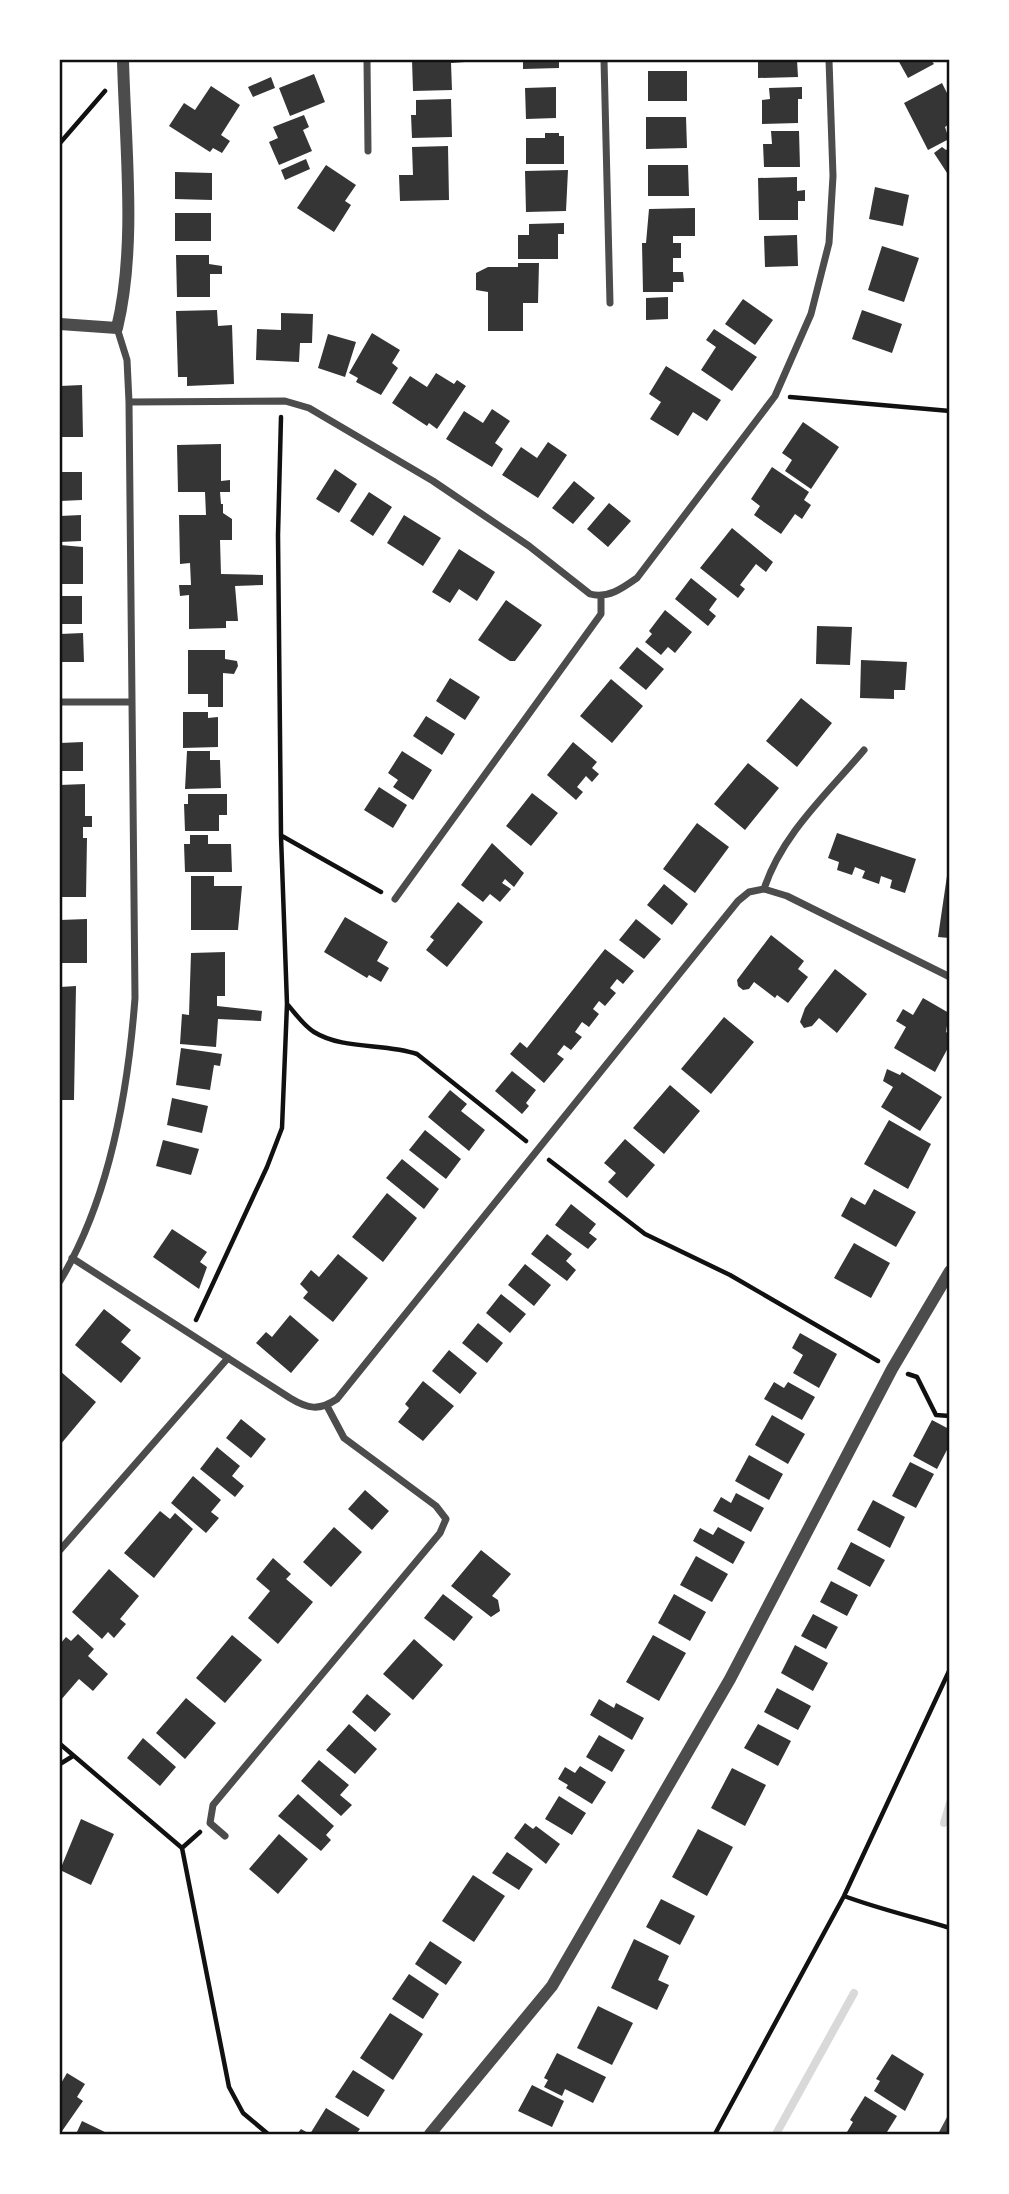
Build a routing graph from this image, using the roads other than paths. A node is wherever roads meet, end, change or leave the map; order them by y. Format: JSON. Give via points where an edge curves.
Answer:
{"nodes":[{"id":1,"x":367,"y":60,"type":"edge"},
{"id":2,"x":604,"y":60,"type":"edge"},
{"id":3,"x":829,"y":60,"type":"edge"},
{"id":4,"x":123,"y":65,"type":"edge"},
{"id":5,"x":368,"y":152,"type":"dead end"},
{"id":6,"x":610,"y":303,"type":"dead end"},
{"id":7,"x":60,"y":324,"type":"edge"},
{"id":8,"x":117,"y":328,"type":"junction"},
{"id":9,"x":129,"y":402,"type":"junction"},
{"id":10,"x":601,"y":597,"type":"junction"},
{"id":11,"x":60,"y":702,"type":"edge"},
{"id":12,"x":132,"y":702,"type":"junction"},
{"id":13,"x":864,"y":750,"type":"dead end"},
{"id":14,"x":764,"y":889,"type":"junction"},
{"id":15,"x":395,"y":899,"type":"road end"},
{"id":16,"x":950,"y":977,"type":"edge"},
{"id":17,"x":72,"y":1258,"type":"junction"},
{"id":18,"x":950,"y":1271,"type":"edge"},
{"id":19,"x":60,"y":1281,"type":"edge"},
{"id":20,"x":228,"y":1358,"type":"junction"},
{"id":21,"x":327,"y":1406,"type":"junction"},
{"id":22,"x":60,"y":1550,"type":"edge"},
{"id":23,"x":225,"y":1836,"type":"dead end"},
{"id":24,"x":950,"y":2119,"type":"edge"},
{"id":25,"x":430,"y":2134,"type":"edge"},
{"id":26,"x":942,"y":2134,"type":"edge"}],
"edges":[{"from":1,"to":5,"type":"street"},
{"from":2,"to":6,"type":"street"},
{"from":3,"to":10,"type":"street","via":[[833,176],[829,243],[811,314],[775,396],[637,578]]},
{"from":4,"to":8,"type":"street","via":[[127,261]]},
{"from":7,"to":8,"type":"street"},
{"from":8,"to":9,"type":"street","via":[[127,360]]},
{"from":9,"to":10,"type":"street","via":[[281,401],[309,408],[433,481],[529,545],[590,594]]},
{"from":9,"to":12,"type":"street"},
{"from":10,"to":15,"type":"street","via":[[601,614]]},
{"from":11,"to":12,"type":"street"},
{"from":12,"to":17,"type":"street","via":[[133,1036],[107,1163]]},
{"from":13,"to":14,"type":"street","via":[[785,842]]},
{"from":14,"to":16,"type":"street","via":[[787,896]]},
{"from":14,"to":21,"type":"street","via":[[749,892],[738,901]]},
{"from":17,"to":19,"type":"street"},
{"from":17,"to":20,"type":"street"},
{"from":18,"to":25,"type":"street","via":[[892,1369],[730,1679],[552,1986]]},
{"from":20,"to":21,"type":"street","via":[[301,1404]]},
{"from":20,"to":22,"type":"street"},
{"from":21,"to":23,"type":"street","via":[[344,1438],[436,1506],[446,1519],[440,1533],[213,1805],[209,1823]]},
{"from":24,"to":26,"type":"street"}]}
